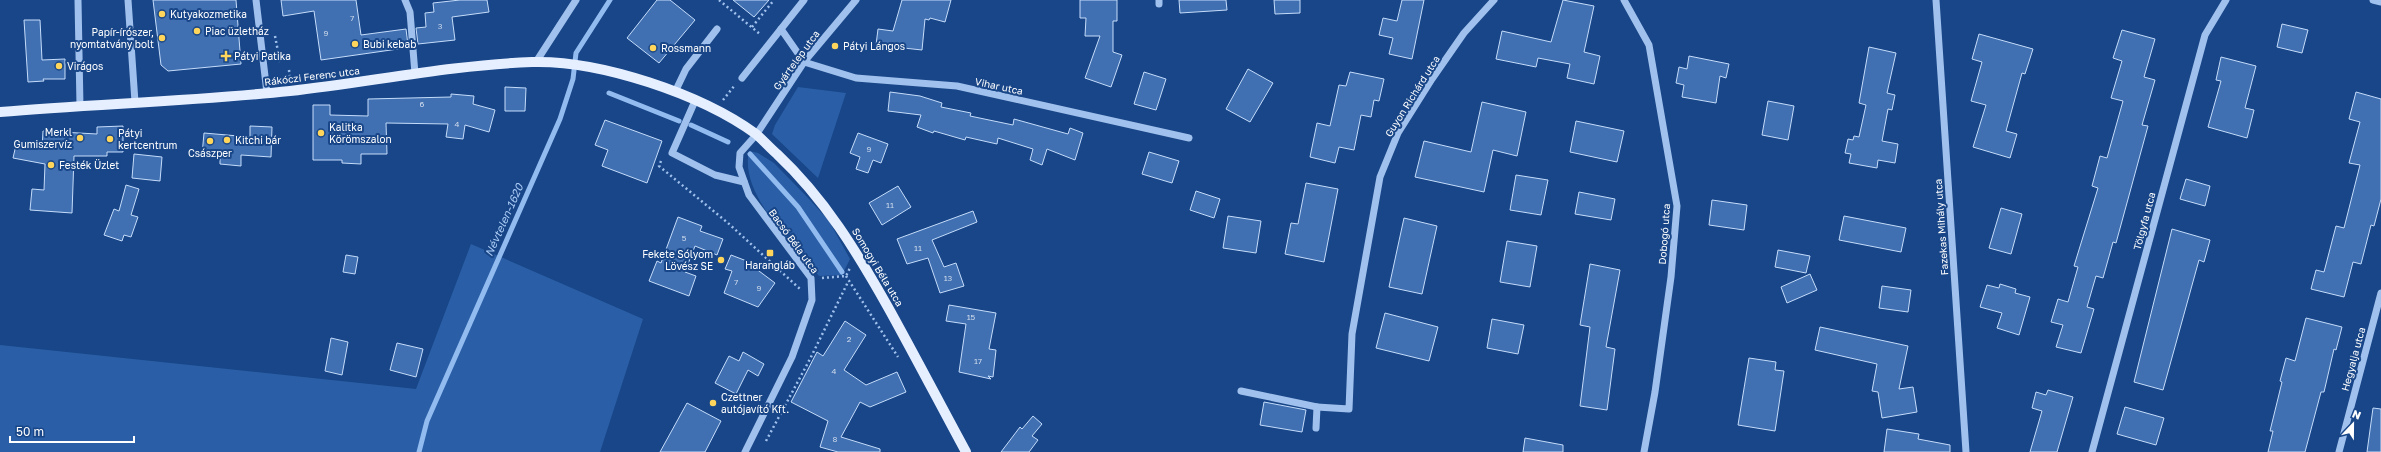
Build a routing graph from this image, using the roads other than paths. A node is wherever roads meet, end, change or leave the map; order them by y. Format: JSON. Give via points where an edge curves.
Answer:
{"nodes":[{"id":1,"x":78,"y":0,"type":"edge"},
{"id":2,"x":128,"y":0,"type":"edge"},
{"id":3,"x":256,"y":0,"type":"edge"},
{"id":4,"x":405,"y":0,"type":"edge"},
{"id":5,"x":576,"y":0,"type":"edge"},
{"id":6,"x":804,"y":0,"type":"edge"},
{"id":7,"x":856,"y":0,"type":"edge"},
{"id":8,"x":1494,"y":0,"type":"edge"},
{"id":9,"x":1624,"y":0,"type":"edge"},
{"id":10,"x":1936,"y":0,"type":"edge"},
{"id":11,"x":2226,"y":0,"type":"edge"},
{"id":12,"x":2373,"y":0,"type":"edge"},
{"id":13,"x":2381,"y":2,"type":"edge"},
{"id":14,"x":717,"y":29,"type":"dead end"},
{"id":15,"x":781,"y":29,"type":"junction"},
{"id":16,"x":536,"y":62,"type":"junction"},
{"id":17,"x":804,"y":62,"type":"junction"},
{"id":18,"x":415,"y":74,"type":"junction"},
{"id":19,"x":625,"y":76,"type":"joint"},
{"id":20,"x":742,"y":78,"type":"road end"},
{"id":21,"x":675,"y":92,"type":"junction"},
{"id":22,"x":267,"y":93,"type":"junction"},
{"id":23,"x":695,"y":100,"type":"junction"},
{"id":24,"x":135,"y":102,"type":"junction"},
{"id":25,"x":80,"y":106,"type":"junction"},
{"id":26,"x":0,"y":112,"type":"edge"},
{"id":27,"x":756,"y":134,"type":"junction"},
{"id":28,"x":1189,"y":138,"type":"dead end"},
{"id":29,"x":744,"y":182,"type":"junction"},
{"id":30,"x":2381,"y":293,"type":"edge"},
{"id":31,"x":1241,"y":391,"type":"dead end"},
{"id":32,"x":1317,"y":407,"type":"junction"},
{"id":33,"x":1316,"y":428,"type":"dead end"},
{"id":34,"x":745,"y":452,"type":"edge"},
{"id":35,"x":966,"y":452,"type":"edge"},
{"id":36,"x":1644,"y":452,"type":"edge"},
{"id":37,"x":1966,"y":452,"type":"edge"},
{"id":38,"x":2092,"y":452,"type":"edge"},
{"id":39,"x":2339,"y":452,"type":"edge"}],
"edges":[{"from":1,"to":25,"type":"street"},
{"from":2,"to":24,"type":"street"},
{"from":3,"to":22,"type":"street"},
{"from":4,"to":18,"type":"street","via":[[410,12]]},
{"from":5,"to":16,"type":"street"},
{"from":6,"to":15,"type":"street"},
{"from":7,"to":17,"type":"street","name":"Gyártelep utca"},
{"from":8,"to":32,"type":"street","name":"Guyon Richárd utca","via":[[1464,33],[1398,133],[1380,177],[1352,334],[1349,409]]},
{"from":9,"to":36,"type":"street","name":"Dobogó utca","via":[[1649,45],[1677,206],[1656,392]]},
{"from":10,"to":37,"type":"street","name":"Fazekas Mihály utca"},
{"from":11,"to":38,"type":"street","name":"Tölgyfa utca","via":[[2205,35]]},
{"from":12,"to":13,"type":"street"},
{"from":14,"to":21,"type":"street","via":[[686,69]]},
{"from":15,"to":17,"type":"street"},
{"from":15,"to":20,"type":"street"},
{"from":16,"to":18,"type":"main road","name":"Rákóczi Ferenc utca","via":[[475,66]]},
{"from":16,"to":19,"type":"main road","name":"Rákóczi Ferenc utca","via":[[577,66]]},
{"from":17,"to":27,"type":"street","name":"Gyártelep utca"},
{"from":17,"to":28,"type":"street","name":"Vihar utca","via":[[856,78],[957,86]]},
{"from":18,"to":22,"type":"main road","name":"Rákóczi Ferenc utca"},
{"from":19,"to":21,"type":"main road","name":"Somogyi Béla utca"},
{"from":21,"to":23,"type":"main road","name":"Somogyi Béla utca"},
{"from":22,"to":24,"type":"main road","name":"Rákóczi Ferenc utca"},
{"from":23,"to":27,"type":"main road","name":"Somogyi Béla utca"},
{"from":23,"to":29,"type":"street","via":[[672,153],[715,175]]},
{"from":24,"to":25,"type":"main road","name":"Rákóczi Ferenc utca"},
{"from":25,"to":26,"type":"main road","name":"Rákóczi Ferenc utca"},
{"from":27,"to":29,"type":"street","name":"Bacsó Béla utca","via":[[740,154],[739,167]]},
{"from":27,"to":35,"type":"main road","name":"Somogyi Béla utca","via":[[792,168],[824,204],[859,254]]},
{"from":29,"to":34,"type":"street","name":"Bacsó Béla utca","via":[[748,195],[771,228],[811,278],[812,300],[792,357]]},
{"from":30,"to":39,"type":"street","name":"Hegyalja utca"},
{"from":31,"to":32,"type":"street"},
{"from":32,"to":33,"type":"street"}]}
